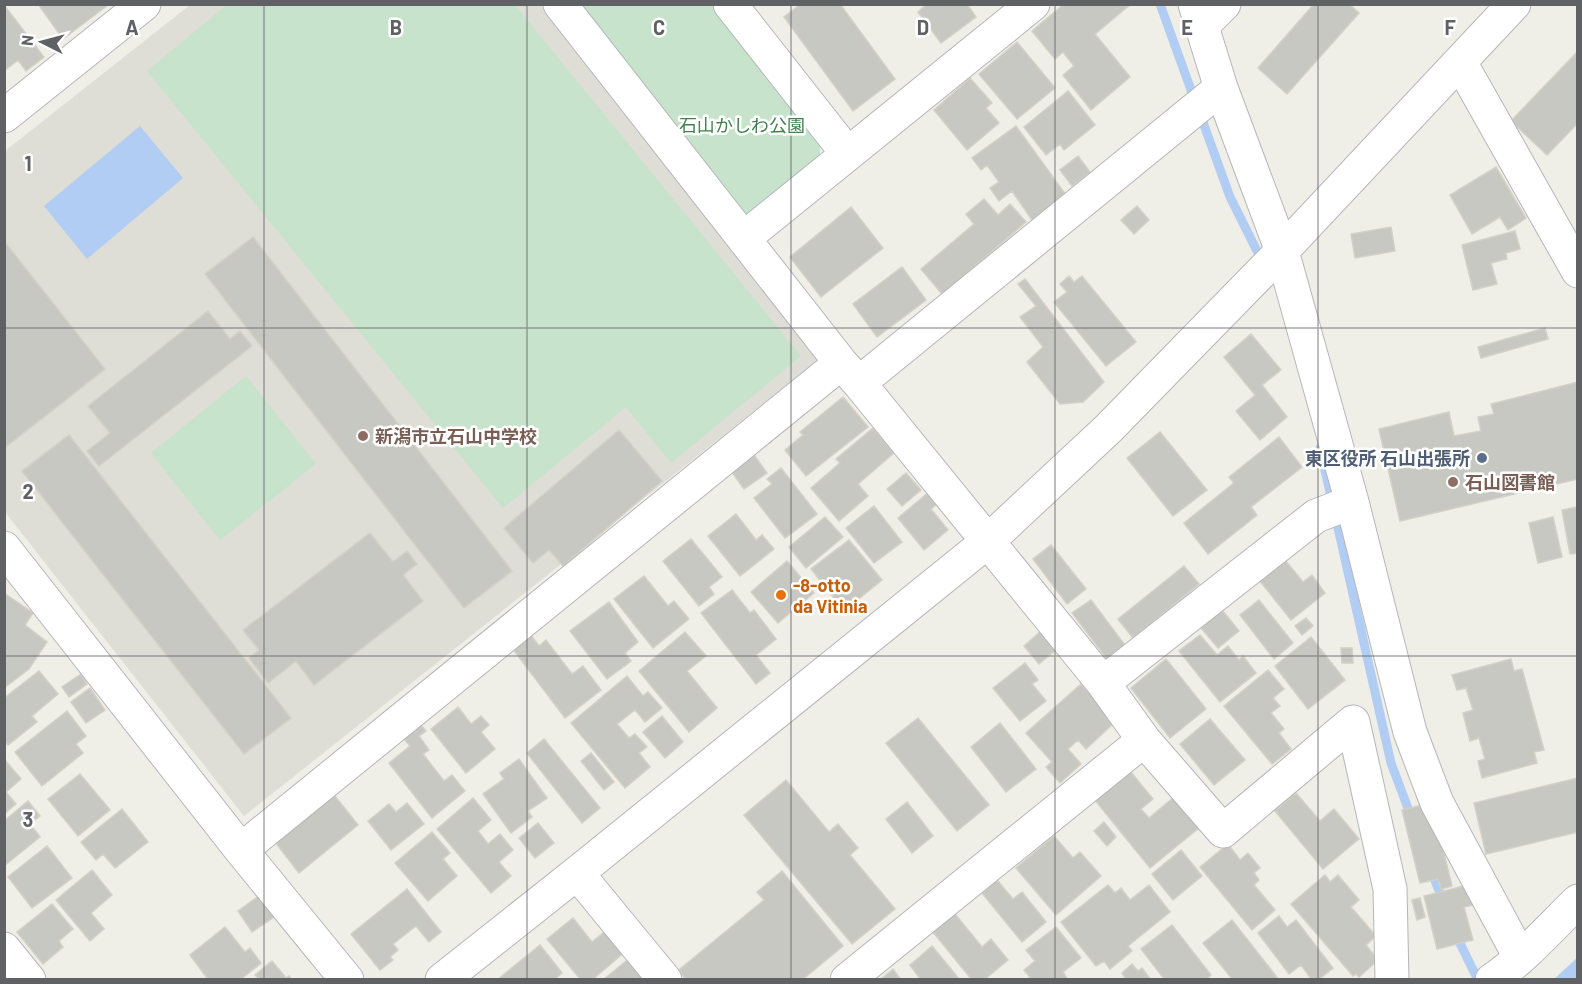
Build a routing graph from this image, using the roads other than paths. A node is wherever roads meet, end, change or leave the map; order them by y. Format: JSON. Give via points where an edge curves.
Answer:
{"nodes":[{"id":1,"x":144,"y":4,"type":"edge"},
{"id":2,"x":560,"y":4,"type":"edge"},
{"id":3,"x":1032,"y":4,"type":"edge"},
{"id":4,"x":1514,"y":4,"type":"edge"},
{"id":5,"x":731,"y":5,"type":"edge"},
{"id":6,"x":1207,"y":12,"type":"edge"},
{"id":7,"x":1460,"y":62,"type":"junction"},
{"id":8,"x":1221,"y":88,"type":"junction"},
{"id":9,"x":5,"y":114,"type":"edge"},
{"id":10,"x":847,"y":153,"type":"junction"},
{"id":11,"x":744,"y":238,"type":"junction"},
{"id":12,"x":1282,"y":251,"type":"junction"},
{"id":13,"x":1578,"y":271,"type":"edge"},
{"id":14,"x":850,"y":373,"type":"junction"},
{"id":15,"x":1352,"y":502,"type":"junction"},
{"id":16,"x":987,"y":542,"type":"junction"},
{"id":17,"x":4,"y":548,"type":"edge"},
{"id":18,"x":1103,"y":683,"type":"junction"},
{"id":19,"x":1144,"y":740,"type":"junction"},
{"id":20,"x":241,"y":850,"type":"junction"},
{"id":21,"x":577,"y":873,"type":"junction"},
{"id":22,"x":1578,"y":901,"type":"edge"},
{"id":23,"x":4,"y":949,"type":"edge"},
{"id":24,"x":1520,"y":957,"type":"junction"},
{"id":25,"x":29,"y":980,"type":"edge"},
{"id":26,"x":347,"y":980,"type":"edge"},
{"id":27,"x":442,"y":980,"type":"edge"},
{"id":28,"x":665,"y":980,"type":"edge"},
{"id":29,"x":847,"y":980,"type":"edge"},
{"id":30,"x":1392,"y":980,"type":"edge"},
{"id":31,"x":1492,"y":980,"type":"edge"}],
"edges":[{"from":1,"to":9,"type":"street"},
{"from":2,"to":11,"type":"street"},
{"from":3,"to":10,"type":"street"},
{"from":4,"to":7,"type":"street"},
{"from":5,"to":10,"type":"street"},
{"from":6,"to":8,"type":"street"},
{"from":7,"to":12,"type":"street"},
{"from":7,"to":13,"type":"street"},
{"from":8,"to":12,"type":"street"},
{"from":8,"to":14,"type":"street"},
{"from":10,"to":11,"type":"street"},
{"from":11,"to":14,"type":"street"},
{"from":12,"to":15,"type":"street"},
{"from":12,"to":16,"type":"street","via":[[1108,429]]},
{"from":14,"to":16,"type":"street"},
{"from":14,"to":20,"type":"street"},
{"from":15,"to":18,"type":"street","via":[[1316,516]]},
{"from":15,"to":24,"type":"street","via":[[1414,742],[1437,803]]},
{"from":16,"to":18,"type":"street"},
{"from":16,"to":21,"type":"street"},
{"from":17,"to":20,"type":"street"},
{"from":18,"to":19,"type":"street"},
{"from":19,"to":29,"type":"street"},
{"from":19,"to":30,"type":"street","via":[[1223,831],[1353,722],[1390,889]]},
{"from":20,"to":26,"type":"street"},
{"from":21,"to":27,"type":"street"},
{"from":21,"to":28,"type":"street"},
{"from":22,"to":24,"type":"street"},
{"from":23,"to":25,"type":"street"},
{"from":24,"to":31,"type":"street"}]}
